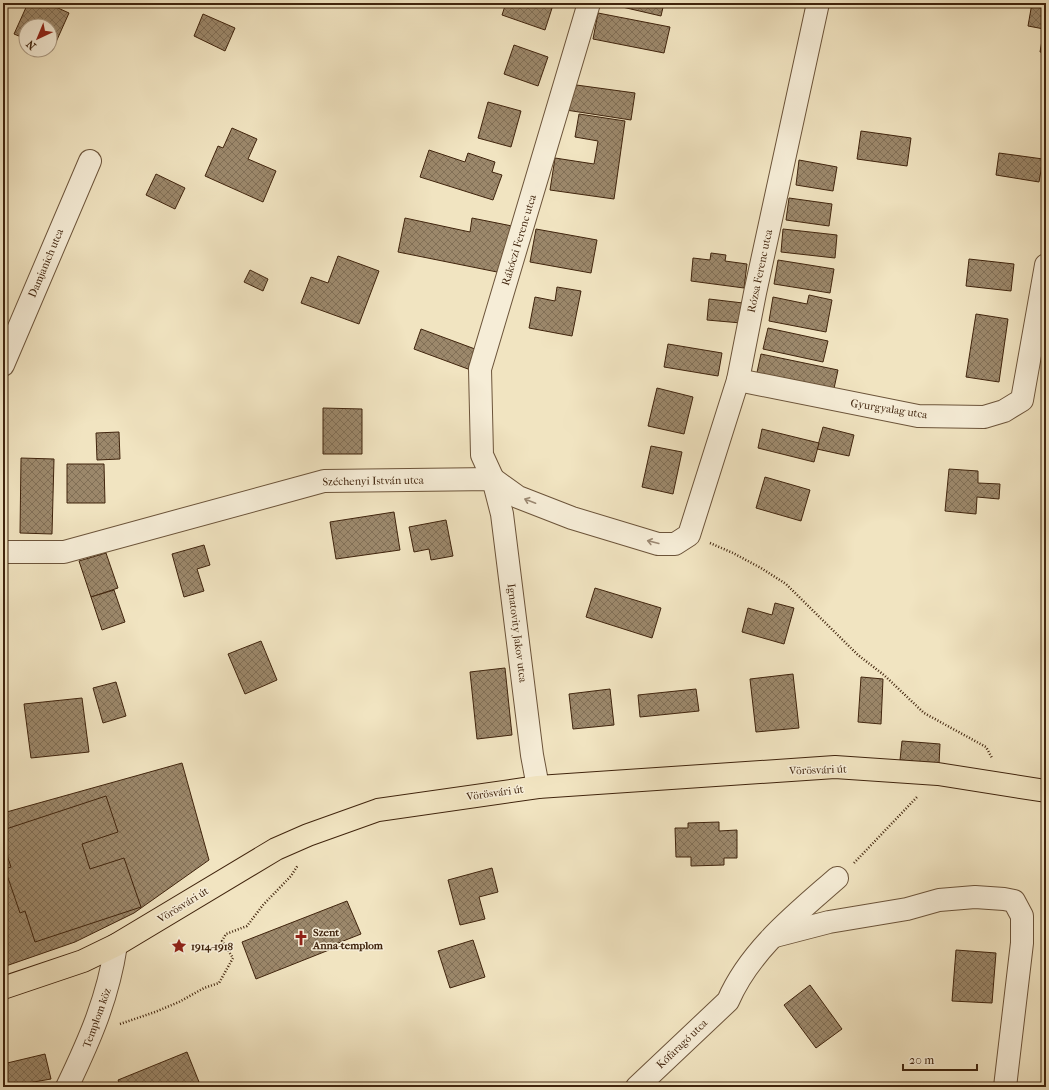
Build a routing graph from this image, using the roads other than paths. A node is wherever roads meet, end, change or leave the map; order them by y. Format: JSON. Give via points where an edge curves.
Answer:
{"nodes":[{"id":1,"x":589,"y":3,"type":"edge"},
{"id":2,"x":818,"y":3,"type":"edge"},
{"id":3,"x":90,"y":162,"type":"dead end"},
{"id":4,"x":1046,"y":265,"type":"edge"},
{"id":5,"x":3,"y":365,"type":"edge"},
{"id":6,"x":738,"y":380,"type":"junction"},
{"id":7,"x":493,"y":479,"type":"junction"},
{"id":8,"x":3,"y":552,"type":"edge"},
{"id":9,"x":538,"y":787,"type":"junction"},
{"id":10,"x":1028,"y":788,"type":"edge"},
{"id":11,"x":837,"y":878,"type":"road end"},
{"id":12,"x":775,"y":936,"type":"junction"},
{"id":13,"x":116,"y":945,"type":"junction"},
{"id":14,"x":3,"y":988,"type":"edge"},
{"id":15,"x":68,"y":1087,"type":"edge"},
{"id":16,"x":637,"y":1087,"type":"edge"},
{"id":17,"x":1005,"y":1087,"type":"edge"}],
"edges":[{"from":1,"to":7,"type":"street","name":"Rákóczi Ferenc utca","via":[[480,369],[482,455]]},
{"from":2,"to":6,"type":"street","name":"Rózsa Ferenc utca","via":[[756,285]]},
{"from":3,"to":5,"type":"street","name":"Damjanich utca"},
{"from":4,"to":6,"type":"street","name":"Gyurgyalag utca","via":[[1022,400],[1004,411],[984,417],[918,416]]},
{"from":6,"to":7,"type":"street","name":"Rózsa Ferenc utca","one_way":true,"via":[[689,535],[676,544],[658,544],[572,518],[518,497]]},
{"from":7,"to":8,"type":"street","name":"Széchenyi István utca","via":[[324,481],[64,552]]},
{"from":7,"to":9,"type":"street","name":"Ignatovity Jakov utca","via":[[502,514]]},
{"from":9,"to":10,"type":"main road","name":"Vörösvári út","via":[[835,767],[938,774]]},
{"from":9,"to":13,"type":"main road","name":"Vörösvári út","via":[[378,810],[308,835],[276,849]]},
{"from":11,"to":12,"type":"street","via":[[797,912]]},
{"from":12,"to":16,"type":"street","name":"Kőfaragó utca","via":[[749,963],[728,1001]]},
{"from":12,"to":17,"type":"street","via":[[829,922],[939,900],[975,897],[1014,901],[1022,916],[1022,943]]},
{"from":13,"to":14,"type":"main road","name":"Vörösvári út","via":[[83,961]]},
{"from":13,"to":15,"type":"street","name":"Templom köz","via":[[112,976],[93,1032]]}]}
